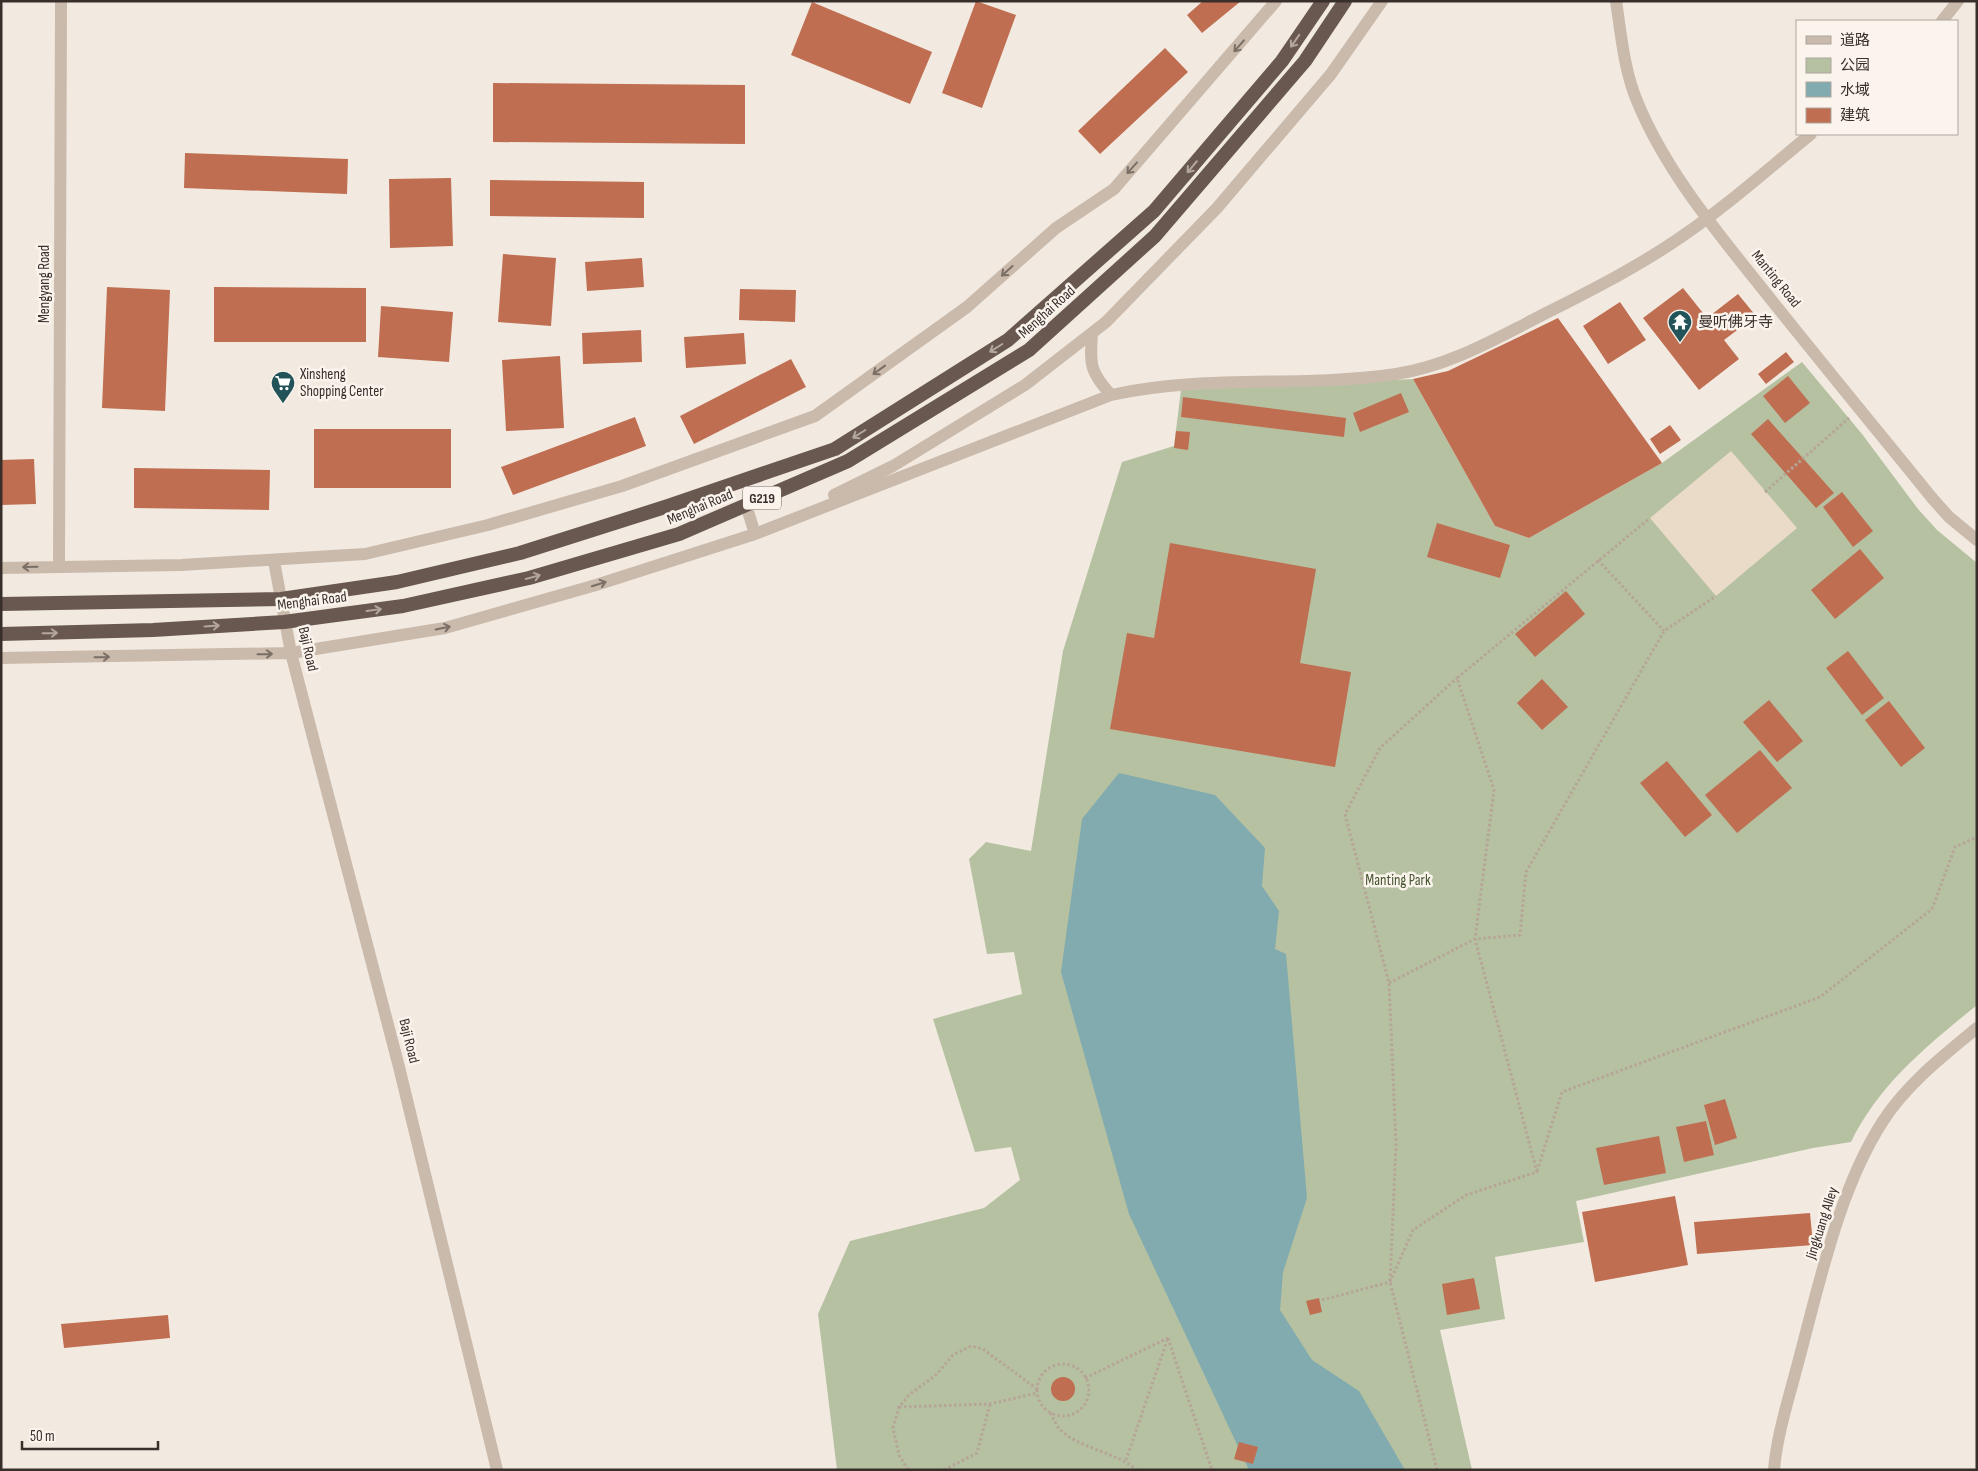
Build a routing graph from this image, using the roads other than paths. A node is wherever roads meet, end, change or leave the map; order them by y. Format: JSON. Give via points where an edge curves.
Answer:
{"nodes":[{"id":1,"x":61,"y":1,"type":"edge"},
{"id":2,"x":1276,"y":1,"type":"edge"},
{"id":3,"x":1323,"y":1,"type":"edge"},
{"id":4,"x":1345,"y":1,"type":"edge"},
{"id":5,"x":1382,"y":1,"type":"edge"},
{"id":6,"x":1616,"y":1,"type":"edge"},
{"id":7,"x":1958,"y":1,"type":"edge"},
{"id":8,"x":1943,"y":20,"type":"edge"},
{"id":9,"x":1810,"y":135,"type":"edge"},
{"id":10,"x":1708,"y":218,"type":"junction"},
{"id":11,"x":1092,"y":333,"type":"junction"},
{"id":12,"x":1111,"y":395,"type":"junction"},
{"id":13,"x":746,"y":505,"type":"junction"},
{"id":14,"x":755,"y":534,"type":"junction"},
{"id":15,"x":1977,"y":540,"type":"edge"},
{"id":16,"x":274,"y":561,"type":"junction"},
{"id":17,"x":60,"y":566,"type":"junction"},
{"id":18,"x":1,"y":568,"type":"edge"},
{"id":19,"x":281,"y":599,"type":"junction"},
{"id":20,"x":1,"y":604,"type":"edge"},
{"id":21,"x":284,"y":622,"type":"junction"},
{"id":22,"x":1,"y":634,"type":"edge"},
{"id":23,"x":291,"y":653,"type":"junction"},
{"id":24,"x":1,"y":658,"type":"edge"},
{"id":25,"x":1977,"y":1028,"type":"edge"},
{"id":26,"x":497,"y":1470,"type":"edge"},
{"id":27,"x":1774,"y":1470,"type":"edge"}],
"edges":[{"from":1,"to":17,"type":"street","name":"Mengyang Road"},
{"from":2,"to":16,"type":"street","one_way":true,"via":[[1114,189],[1056,228],[967,307],[816,416],[622,486],[488,525],[365,554]]},
{"from":3,"to":19,"type":"highway","name":"Menghai Road","number":"G219","one_way":true,"via":[[1282,61],[1154,211],[1008,340],[835,449],[520,553],[397,582]]},
{"from":4,"to":13,"type":"highway","name":"Menghai Road","number":"G219","via":[[1305,61],[1155,236],[1029,350],[848,461]]},
{"from":5,"to":11,"type":"street","via":[[1331,74],[1217,208]]},
{"from":6,"to":10,"type":"street","name":"Manting Road","via":[[1636,99],[1662,151]]},
{"from":7,"to":8,"type":"street"},
{"from":9,"to":10,"type":"street"},
{"from":10,"to":12,"type":"street","via":[[1645,259],[1553,310],[1470,352],[1429,367],[1366,378],[1186,384]]},
{"from":10,"to":15,"type":"street","name":"Manting Road","via":[[1932,498]]},
{"from":11,"to":12,"type":"street","via":[[1090,359],[1095,378]]},
{"from":11,"to":14,"type":"street","via":[[1025,385],[893,466]]},
{"from":12,"to":14,"type":"street"},
{"from":13,"to":14,"type":"street"},
{"from":21,"to":13,"type":"highway","name":"Menghai Road","number":"G219","one_way":true,"via":[[403,606],[529,578],[679,534]]},
{"from":23,"to":14,"type":"street","one_way":true,"via":[[445,628],[596,585]]},
{"from":16,"to":17,"type":"street"},
{"from":16,"to":19,"type":"street","name":"Baji Road"},
{"from":17,"to":18,"type":"street","one_way":true},
{"from":19,"to":20,"type":"highway","name":"Menghai Road","number":"G219"},
{"from":19,"to":21,"type":"street","name":"Baji Road"},
{"from":22,"to":21,"type":"highway","name":"Menghai Road","number":"G219","one_way":true},
{"from":21,"to":23,"type":"street","name":"Baji Road"},
{"from":24,"to":23,"type":"street","one_way":true},
{"from":23,"to":26,"type":"street","name":"Baji Road","via":[[399,1067]]},
{"from":25,"to":27,"type":"street","name":"Jingkuang Alley","via":[[1912,1085],[1884,1120],[1862,1161],[1832,1241],[1812,1310]]}]}
